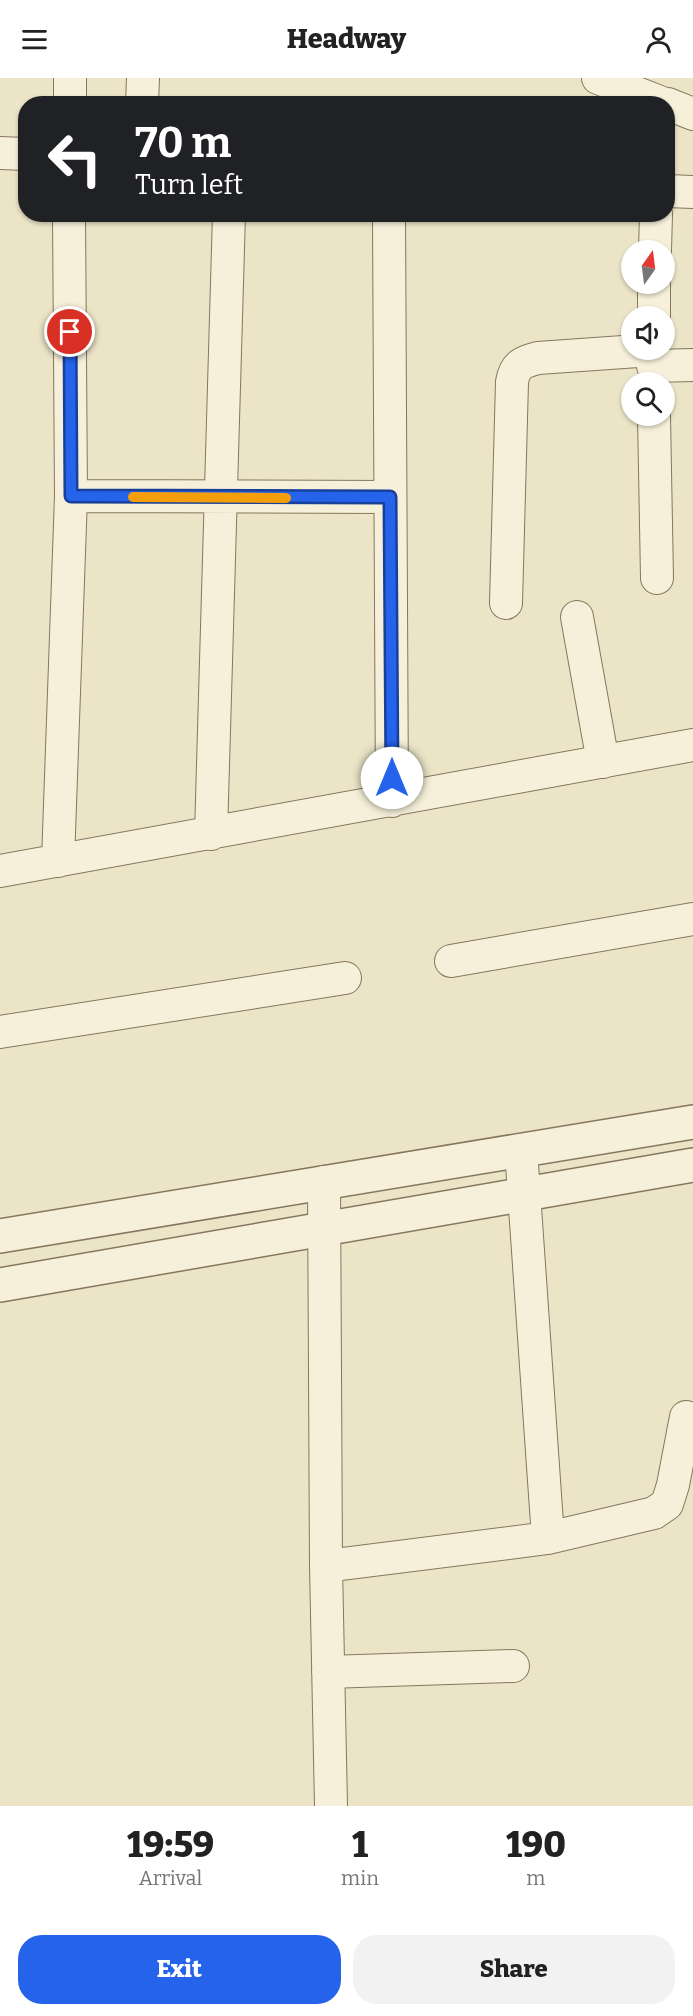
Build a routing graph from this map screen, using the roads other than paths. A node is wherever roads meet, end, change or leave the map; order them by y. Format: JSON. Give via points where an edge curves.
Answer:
{"nodes":[{"id":1,"x":70,"y":78,"type":"edge"},
{"id":2,"x":143,"y":78,"type":"edge"},
{"id":3,"x":598,"y":78,"type":"edge"},
{"id":4,"x":70,"y":96,"type":"edge"},
{"id":5,"x":142,"y":96,"type":"edge"},
{"id":6,"x":659,"y":96,"type":"edge"},
{"id":7,"x":675,"y":104,"type":"edge"},
{"id":8,"x":693,"y":114,"type":"edge"},
{"id":9,"x":0,"y":153,"type":"edge"},
{"id":10,"x":18,"y":154,"type":"edge"},
{"id":11,"x":675,"y":191,"type":"edge"},
{"id":12,"x":693,"y":192,"type":"edge"},
{"id":13,"x":69,"y":222,"type":"edge"},
{"id":14,"x":229,"y":222,"type":"edge"},
{"id":15,"x":389,"y":222,"type":"edge"},
{"id":16,"x":656,"y":222,"type":"edge"},
{"id":17,"x":655,"y":240,"type":"edge"},
{"id":18,"x":653,"y":362,"type":"edge"},
{"id":19,"x":693,"y":365,"type":"edge"},
{"id":20,"x":654,"y":426,"type":"edge"},
{"id":21,"x":71,"y":496,"type":"junction"},
{"id":22,"x":390,"y":497,"type":"junction"},
{"id":23,"x":221,"y":498,"type":"junction"},
{"id":24,"x":657,"y":578,"type":"dead end"},
{"id":25,"x":506,"y":603,"type":"dead end"},
{"id":26,"x":577,"y":617,"type":"dead end"},
{"id":27,"x":693,"y":745,"type":"edge"},
{"id":28,"x":603,"y":762,"type":"junction"},
{"id":29,"x":392,"y":801,"type":"junction"},
{"id":30,"x":211,"y":834,"type":"junction"},
{"id":31,"x":58,"y":861,"type":"junction"},
{"id":32,"x":0,"y":871,"type":"edge"},
{"id":33,"x":693,"y":919,"type":"edge"},
{"id":34,"x":451,"y":960,"type":"dead end"},
{"id":35,"x":345,"y":978,"type":"dead end"},
{"id":36,"x":0,"y":1032,"type":"edge"},
{"id":37,"x":693,"y":1122,"type":"edge"},
{"id":38,"x":520,"y":1150,"type":"junction"},
{"id":39,"x":693,"y":1165,"type":"edge"},
{"id":40,"x":324,"y":1182,"type":"junction"},
{"id":41,"x":524,"y":1194,"type":"junction"},
{"id":42,"x":325,"y":1229,"type":"junction"},
{"id":43,"x":0,"y":1236,"type":"edge"},
{"id":44,"x":0,"y":1285,"type":"edge"},
{"id":45,"x":686,"y":1417,"type":"dead end"},
{"id":46,"x":548,"y":1538,"type":"junction"},
{"id":47,"x":326,"y":1566,"type":"junction"},
{"id":48,"x":513,"y":1666,"type":"dead end"},
{"id":49,"x":328,"y":1672,"type":"junction"},
{"id":50,"x":331,"y":1806,"type":"edge"}],
"edges":[{"from":1,"to":4,"type":"street"},
{"from":2,"to":5,"type":"street"},
{"from":3,"to":6,"type":"street"},
{"from":7,"to":8,"type":"street"},
{"from":9,"to":10,"type":"street"},
{"from":11,"to":12,"type":"street"},
{"from":13,"to":21,"type":"street"},
{"from":14,"to":23,"type":"street"},
{"from":15,"to":22,"type":"street"},
{"from":16,"to":17,"type":"street"},
{"from":18,"to":19,"type":"street"},
{"from":18,"to":25,"type":"street","via":[[538,357],[515,369]]},
{"from":20,"to":24,"type":"street"},
{"from":21,"to":23,"type":"street"},
{"from":21,"to":31,"type":"street"},
{"from":22,"to":23,"type":"street"},
{"from":22,"to":29,"type":"street"},
{"from":23,"to":30,"type":"street"},
{"from":26,"to":28,"type":"street"},
{"from":27,"to":28,"type":"street"},
{"from":28,"to":29,"type":"street"},
{"from":29,"to":30,"type":"street"},
{"from":30,"to":31,"type":"street"},
{"from":31,"to":32,"type":"street"},
{"from":33,"to":34,"type":"street"},
{"from":35,"to":36,"type":"street"},
{"from":37,"to":38,"type":"street"},
{"from":38,"to":40,"type":"street"},
{"from":38,"to":41,"type":"street"},
{"from":39,"to":41,"type":"street"},
{"from":40,"to":42,"type":"street"},
{"from":40,"to":43,"type":"street"},
{"from":41,"to":42,"type":"street"},
{"from":41,"to":46,"type":"street"},
{"from":42,"to":44,"type":"street"},
{"from":42,"to":47,"type":"street"},
{"from":45,"to":46,"type":"street","via":[[667,1504],[654,1513]]},
{"from":46,"to":47,"type":"street"},
{"from":47,"to":49,"type":"street"},
{"from":48,"to":49,"type":"street"},
{"from":49,"to":50,"type":"street"}]}
